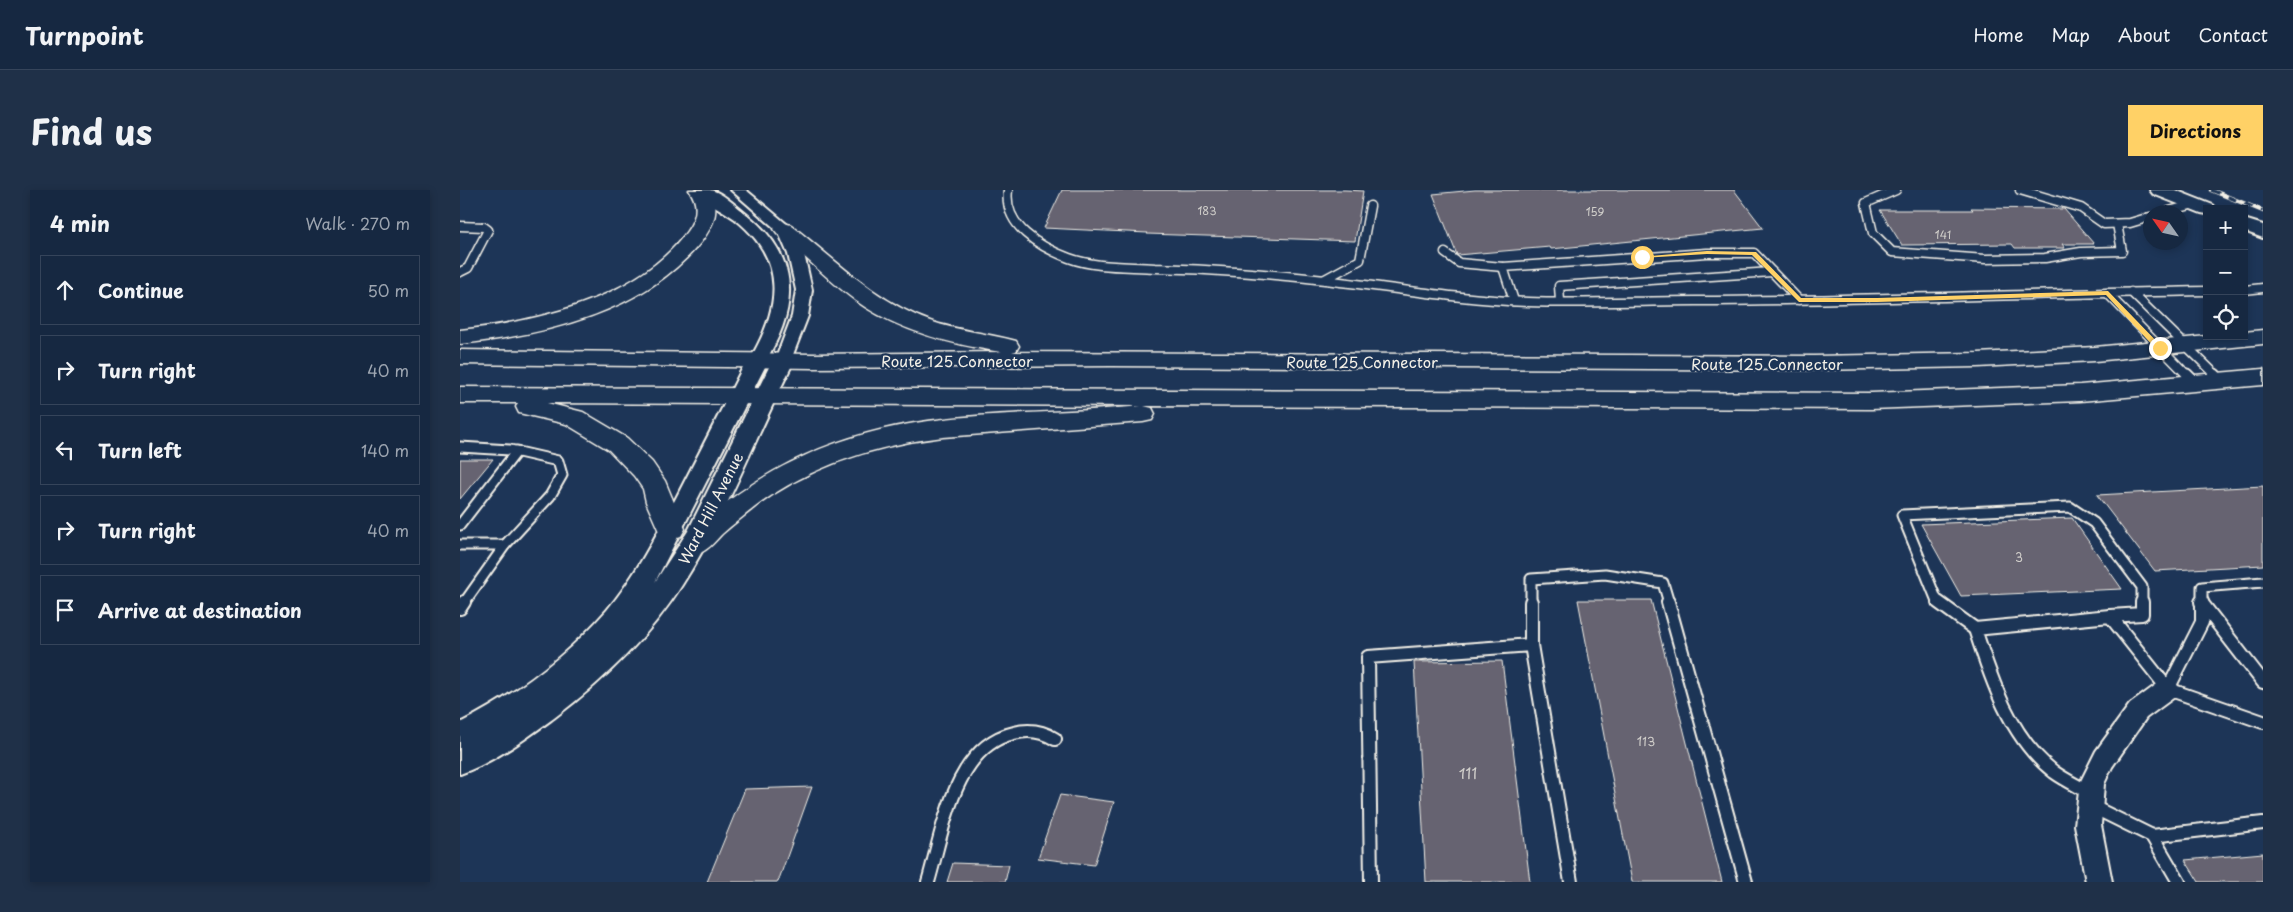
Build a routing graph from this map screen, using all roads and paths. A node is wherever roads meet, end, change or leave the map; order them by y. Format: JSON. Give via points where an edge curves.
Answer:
{"nodes":[{"id":1,"x":701,"y":190,"type":"edge"},
{"id":2,"x":738,"y":190,"type":"edge"},
{"id":3,"x":1008,"y":190,"type":"edge"},
{"id":4,"x":1896,"y":190,"type":"edge"},
{"id":5,"x":2020,"y":190,"type":"edge"},
{"id":6,"x":2159,"y":190,"type":"edge"},
{"id":7,"x":1370,"y":206,"type":"dead end"},
{"id":8,"x":2200,"y":207,"type":"edge"},
{"id":9,"x":2143,"y":219,"type":"edge"},
{"id":10,"x":2117,"y":224,"type":"junction"},
{"id":11,"x":460,"y":226,"type":"edge"},
{"id":12,"x":2248,"y":226,"type":"edge"},
{"id":13,"x":784,"y":229,"type":"junction"},
{"id":14,"x":2263,"y":232,"type":"edge"},
{"id":15,"x":1445,"y":253,"type":"dead end"},
{"id":16,"x":1502,"y":266,"type":"junction"},
{"id":17,"x":460,"y":272,"type":"edge"},
{"id":18,"x":1772,"y":272,"type":"junction"},
{"id":19,"x":1325,"y":280,"type":"junction"},
{"id":20,"x":2263,"y":288,"type":"edge"},
{"id":21,"x":2248,"y":290,"type":"edge"},
{"id":22,"x":2203,"y":291,"type":"edge"},
{"id":23,"x":2131,"y":292,"type":"junction"},
{"id":24,"x":2108,"y":293,"type":"junction"},
{"id":25,"x":1799,"y":300,"type":"junction"},
{"id":26,"x":1514,"y":301,"type":"junction"},
{"id":27,"x":1560,"y":301,"type":"junction"},
{"id":28,"x":460,"y":337,"type":"edge"},
{"id":29,"x":2263,"y":337,"type":"edge"},
{"id":30,"x":2186,"y":346,"type":"junction"},
{"id":31,"x":2160,"y":348,"type":"junction"},
{"id":32,"x":460,"y":357,"type":"edge"},
{"id":33,"x":1096,"y":359,"type":"junction"},
{"id":34,"x":757,"y":361,"type":"junction"},
{"id":35,"x":783,"y":361,"type":"junction"},
{"id":36,"x":2263,"y":377,"type":"edge"},
{"id":37,"x":2222,"y":381,"type":"junction"},
{"id":38,"x":2197,"y":384,"type":"junction"},
{"id":39,"x":466,"y":395,"type":"edge"},
{"id":40,"x":739,"y":396,"type":"junction"},
{"id":41,"x":764,"y":396,"type":"junction"},
{"id":42,"x":1270,"y":398,"type":"junction"},
{"id":43,"x":460,"y":447,"type":"edge"},
{"id":44,"x":517,"y":452,"type":"junction"},
{"id":45,"x":460,"y":525,"type":"edge"},
{"id":46,"x":671,"y":529,"type":"junction"},
{"id":47,"x":694,"y":544,"type":"junction"},
{"id":48,"x":460,"y":545,"type":"edge"},
{"id":49,"x":505,"y":545,"type":"junction"},
{"id":50,"x":2263,"y":582,"type":"edge"},
{"id":51,"x":2202,"y":602,"type":"junction"},
{"id":52,"x":460,"y":608,"type":"edge"},
{"id":53,"x":2110,"y":616,"type":"junction"},
{"id":54,"x":1974,"y":629,"type":"junction"},
{"id":55,"x":1531,"y":644,"type":"junction"},
{"id":56,"x":2263,"y":682,"type":"edge"},
{"id":57,"x":2168,"y":690,"type":"junction"},
{"id":58,"x":2263,"y":722,"type":"edge"},
{"id":59,"x":460,"y":737,"type":"edge"},
{"id":60,"x":1056,"y":739,"type":"dead end"},
{"id":61,"x":460,"y":761,"type":"edge"},
{"id":62,"x":2090,"y":800,"type":"junction"},
{"id":63,"x":2263,"y":823,"type":"edge"},
{"id":64,"x":2152,"y":836,"type":"junction"},
{"id":65,"x":928,"y":882,"type":"edge"},
{"id":66,"x":1372,"y":882,"type":"edge"},
{"id":67,"x":1571,"y":882,"type":"edge"},
{"id":68,"x":1746,"y":882,"type":"edge"},
{"id":69,"x":2099,"y":882,"type":"edge"},
{"id":70,"x":2179,"y":882,"type":"edge"}],
"edges":[{"from":1,"to":28,"type":"highway","via":[[706,203],[703,224],[686,248],[656,275],[623,293],[552,321],[522,329]]},
{"from":1,"to":34,"type":"street","name":"Ward Hill Avenue","via":[[755,228],[769,246],[777,264],[780,312]]},
{"from":2,"to":13,"type":"street","name":"Ward Hill Avenue"},
{"from":3,"to":19,"type":"lane","via":[[1006,196],[1014,222],[1050,250],[1071,259],[1097,265],[1238,271]]},
{"from":4,"to":10,"type":"lane","via":[[1866,203],[1873,233],[1892,252],[2045,258],[2081,252],[2122,251]]},
{"from":5,"to":10,"type":"lane","via":[[2081,208],[2104,224]]},
{"from":6,"to":8,"type":"street"},
{"from":7,"to":19,"type":"lane","via":[[1360,260]]},
{"from":9,"to":10,"type":"lane"},
{"from":11,"to":17,"type":"lane","via":[[488,230],[468,268]]},
{"from":12,"to":14,"type":"street"},
{"from":13,"to":33,"type":"highway","via":[[874,302],[920,324],[982,343]]},
{"from":13,"to":35,"type":"street","name":"Ward Hill Avenue","via":[[796,254],[804,290],[800,316]]},
{"from":15,"to":16,"type":"lane","via":[[1459,263]]},
{"from":16,"to":18,"type":"lane","via":[[1707,252],[1754,253]]},
{"from":16,"to":26,"type":"lane"},
{"from":18,"to":25,"type":"lane"},
{"from":18,"to":27,"type":"lane","via":[[1559,286]]},
{"from":19,"to":26,"type":"lane"},
{"from":20,"to":21,"type":"lane"},
{"from":22,"to":23,"type":"lane"},
{"from":23,"to":24,"type":"lane"},
{"from":23,"to":30,"type":"lane"},
{"from":24,"to":25,"type":"lane"},
{"from":24,"to":31,"type":"lane"},
{"from":25,"to":27,"type":"lane"},
{"from":26,"to":27,"type":"lane"},
{"from":29,"to":30,"type":"highway","name":"Route 125 Connector"},
{"from":30,"to":31,"type":"highway","name":"Route 125 Connector"},
{"from":30,"to":37,"type":"lane"},
{"from":31,"to":33,"type":"highway","name":"Route 125 Connector","via":[[1978,360],[1814,363]]},
{"from":31,"to":38,"type":"lane"},
{"from":32,"to":34,"type":"highway","name":"Route 125 Connector"},
{"from":33,"to":35,"type":"highway","name":"Route 125 Connector"},
{"from":34,"to":35,"type":"highway","name":"Route 125 Connector"},
{"from":34,"to":40,"type":"street","name":"Ward Hill Avenue"},
{"from":35,"to":41,"type":"street","name":"Ward Hill Avenue"},
{"from":36,"to":37,"type":"highway"},
{"from":37,"to":38,"type":"highway"},
{"from":38,"to":42,"type":"highway","via":[[2080,393],[1871,401]]},
{"from":39,"to":40,"type":"highway"},
{"from":39,"to":46,"type":"highway","via":[[574,418],[618,444],[644,470],[656,488]]},
{"from":40,"to":41,"type":"highway"},
{"from":40,"to":46,"type":"street","name":"Ward Hill Avenue"},
{"from":41,"to":42,"type":"highway"},
{"from":41,"to":47,"type":"street","name":"Ward Hill Avenue"},
{"from":42,"to":47,"type":"highway","via":[[1126,416],[907,433],[841,452],[792,472],[726,515]]},
{"from":43,"to":44,"type":"lane"},
{"from":44,"to":45,"type":"lane"},
{"from":44,"to":49,"type":"lane","via":[[558,461],[562,475],[550,496]]},
{"from":46,"to":59,"type":"street","name":"Ward Hill Avenue","via":[[632,596],[594,640],[559,673],[526,697]]},
{"from":47,"to":61,"type":"street","name":"Ward Hill Avenue","via":[[647,613],[580,681],[483,750]]},
{"from":48,"to":49,"type":"lane"},
{"from":49,"to":52,"type":"lane"},
{"from":50,"to":51,"type":"lane","via":[[2202,587]]},
{"from":51,"to":56,"type":"lane"},
{"from":51,"to":57,"type":"lane","via":[[2202,622]]},
{"from":53,"to":54,"type":"lane"},
{"from":53,"to":54,"type":"lane","via":[[2142,614],[2142,587],[2094,523],[2070,507],[1902,515],[1937,601]]},
{"from":53,"to":57,"type":"lane"},
{"from":54,"to":62,"type":"lane","via":[[2000,698],[2021,737],[2049,768]]},
{"from":55,"to":66,"type":"lane","via":[[1368,657]]},
{"from":55,"to":67,"type":"lane"},
{"from":55,"to":68,"type":"lane","via":[[1531,579],[1605,574],[1663,583]]},
{"from":57,"to":58,"type":"lane"},
{"from":57,"to":62,"type":"street","via":[[2138,711],[2104,759],[2092,783]]},
{"from":60,"to":65,"type":"lane","via":[[1046,732],[1022,731],[999,737],[978,751],[958,783]]},
{"from":62,"to":64,"type":"lane"},
{"from":62,"to":69,"type":"street","via":[[2088,825]]},
{"from":63,"to":64,"type":"lane"},
{"from":64,"to":70,"type":"lane"}]}
